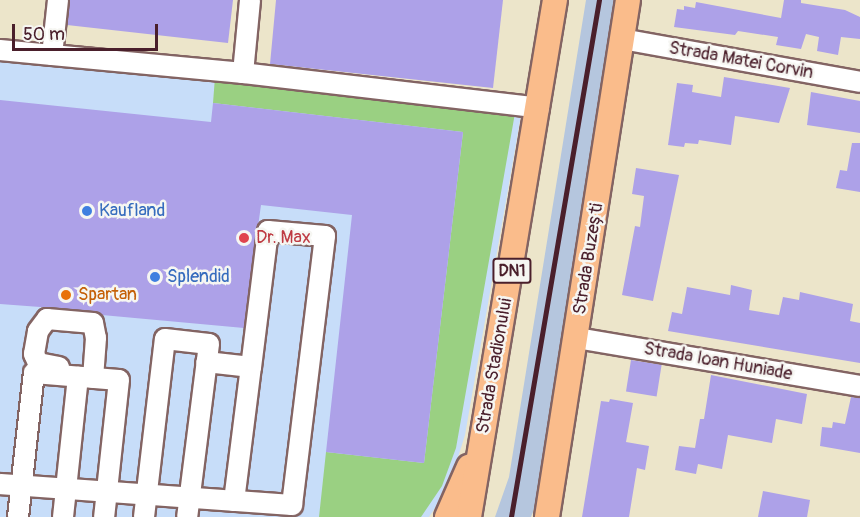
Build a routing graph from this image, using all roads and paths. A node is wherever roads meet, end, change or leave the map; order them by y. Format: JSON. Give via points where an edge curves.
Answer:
{"nodes":[{"id":1,"x":58,"y":0,"type":"edge"},
{"id":2,"x":250,"y":0,"type":"edge"},
{"id":3,"x":555,"y":0,"type":"edge"},
{"id":4,"x":628,"y":0,"type":"edge"},
{"id":5,"x":622,"y":39,"type":"junction"},
{"id":6,"x":0,"y":50,"type":"edge"},
{"id":7,"x":52,"y":55,"type":"junction"},
{"id":8,"x":243,"y":73,"type":"junction"},
{"id":9,"x":860,"y":82,"type":"edge"},
{"id":10,"x":538,"y":108,"type":"junction"},
{"id":11,"x":577,"y":338,"type":"junction"},
{"id":12,"x":206,"y":362,"type":"junction"},
{"id":13,"x":251,"y":367,"type":"junction"},
{"id":14,"x":79,"y":377,"type":"junction"},
{"id":15,"x":860,"y":386,"type":"edge"},
{"id":16,"x":483,"y":434,"type":"junction"},
{"id":17,"x":0,"y":484,"type":"edge"},
{"id":18,"x":21,"y":486,"type":"junction"},
{"id":19,"x":66,"y":489,"type":"junction"},
{"id":20,"x":107,"y":492,"type":"junction"},
{"id":21,"x":146,"y":495,"type":"junction"},
{"id":22,"x":234,"y":501,"type":"junction"},
{"id":23,"x":188,"y":508,"type":"edge"},
{"id":24,"x":18,"y":517,"type":"edge"},
{"id":25,"x":63,"y":517,"type":"edge"},
{"id":26,"x":104,"y":517,"type":"edge"},
{"id":27,"x":144,"y":517,"type":"edge"},
{"id":28,"x":447,"y":517,"type":"edge"},
{"id":29,"x":469,"y":517,"type":"edge"},
{"id":30,"x":547,"y":517,"type":"edge"}],
"edges":[{"from":1,"to":7,"type":"street"},
{"from":2,"to":8,"type":"street"},
{"from":3,"to":10,"type":"main road","name":"Strada Stadionului","number":"DN1"},
{"from":4,"to":5,"type":"main road","name":"Strada Buzești"},
{"from":5,"to":9,"type":"street","name":"Strada Matei Corvin"},
{"from":5,"to":11,"type":"main road","name":"Strada Buzești"},
{"from":6,"to":7,"type":"street"},
{"from":7,"to":8,"type":"street"},
{"from":8,"to":10,"type":"street"},
{"from":10,"to":16,"type":"main road","name":"Strada Stadionului","number":"DN1"},
{"from":11,"to":15,"type":"street","name":"Strada Ioan Huniade"},
{"from":11,"to":30,"type":"main road","name":"Strada Buzești"},
{"from":12,"to":13,"type":"street"},
{"from":12,"to":21,"type":"street","via":[[209,344],[165,339]]},
{"from":12,"to":23,"type":"street"},
{"from":13,"to":22,"type":"street"},
{"from":13,"to":22,"type":"street","via":[[268,231],[325,236],[292,505]]},
{"from":14,"to":18,"type":"street","via":[[34,373]]},
{"from":14,"to":19,"type":"street"},
{"from":14,"to":20,"type":"street","via":[[119,380]]},
{"from":16,"to":28,"type":"main road","number":"DN1"},
{"from":16,"to":29,"type":"main road","name":"Strada Stadionului","number":"DN1"},
{"from":17,"to":18,"type":"street"},
{"from":18,"to":19,"type":"street"},
{"from":18,"to":24,"type":"street"},
{"from":19,"to":20,"type":"street"},
{"from":19,"to":25,"type":"street"},
{"from":20,"to":21,"type":"street"},
{"from":20,"to":26,"type":"street"},
{"from":21,"to":23,"type":"street"},
{"from":21,"to":27,"type":"street"},
{"from":22,"to":23,"type":"street"}]}
